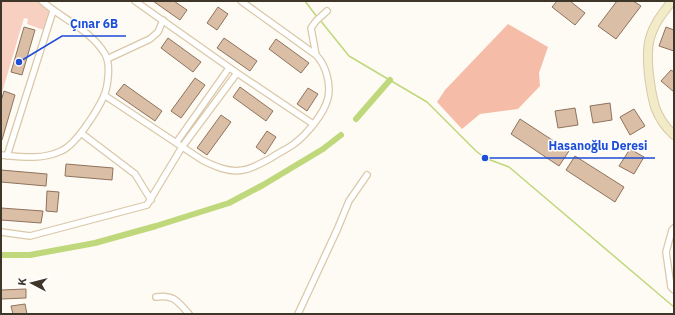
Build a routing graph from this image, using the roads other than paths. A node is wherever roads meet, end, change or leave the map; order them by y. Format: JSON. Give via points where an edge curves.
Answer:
{"nodes":[{"id":1,"x":42,"y":1,"type":"edge"},
{"id":2,"x":135,"y":1,"type":"edge"},
{"id":3,"x":241,"y":1,"type":"edge"},
{"id":4,"x":672,"y":1,"type":"edge"},
{"id":5,"x":53,"y":11,"type":"junction"},
{"id":6,"x":328,"y":11,"type":"dead end"},
{"id":7,"x":163,"y":20,"type":"junction"},
{"id":8,"x":316,"y":55,"type":"junction"},
{"id":9,"x":107,"y":59,"type":"junction"},
{"id":10,"x":230,"y":68,"type":"junction"},
{"id":11,"x":237,"y":73,"type":"junction"},
{"id":12,"x":104,"y":95,"type":"junction"},
{"id":13,"x":313,"y":124,"type":"junction"},
{"id":14,"x":81,"y":134,"type":"junction"},
{"id":15,"x":674,"y":135,"type":"edge"},
{"id":16,"x":176,"y":143,"type":"junction"},
{"id":17,"x":182,"y":147,"type":"junction"},
{"id":18,"x":1,"y":155,"type":"edge"},
{"id":19,"x":8,"y":156,"type":"junction"},
{"id":20,"x":367,"y":175,"type":"dead end"},
{"id":21,"x":151,"y":200,"type":"junction"},
{"id":22,"x":674,"y":228,"type":"edge"},
{"id":23,"x":1,"y":232,"type":"edge"},
{"id":24,"x":674,"y":290,"type":"edge"},
{"id":25,"x":156,"y":297,"type":"dead end"},
{"id":26,"x":189,"y":314,"type":"edge"},
{"id":27,"x":298,"y":314,"type":"edge"}],
"edges":[{"from":1,"to":5,"type":"street"},
{"from":2,"to":7,"type":"street"},
{"from":3,"to":8,"type":"street"},
{"from":4,"to":15,"type":"street","via":[[654,25],[649,39],[648,60],[655,108],[661,121]]},
{"from":5,"to":9,"type":"street","via":[[90,37]]},
{"from":5,"to":19,"type":"street"},
{"from":6,"to":8,"type":"street","via":[[311,28]]},
{"from":7,"to":9,"type":"street","via":[[158,32],[150,39]]},
{"from":7,"to":10,"type":"street"},
{"from":8,"to":13,"type":"street","via":[[328,80],[328,97]]},
{"from":9,"to":12,"type":"street","via":[[109,70]]},
{"from":10,"to":11,"type":"street"},
{"from":10,"to":16,"type":"street"},
{"from":11,"to":13,"type":"street"},
{"from":11,"to":17,"type":"street"},
{"from":12,"to":14,"type":"street"},
{"from":12,"to":16,"type":"street"},
{"from":13,"to":17,"type":"street","via":[[294,144],[243,170],[229,170],[212,165]]},
{"from":14,"to":19,"type":"street","via":[[72,144],[54,154],[34,158]]},
{"from":14,"to":21,"type":"street","via":[[135,174]]},
{"from":16,"to":17,"type":"street"},
{"from":17,"to":21,"type":"street"},
{"from":18,"to":19,"type":"street"},
{"from":20,"to":27,"type":"street","via":[[349,201]]},
{"from":21,"to":23,"type":"street","via":[[147,205],[30,236]]},
{"from":22,"to":24,"type":"street","via":[[666,252],[671,287]]},
{"from":25,"to":26,"type":"street","via":[[165,295],[177,301]]}]}
